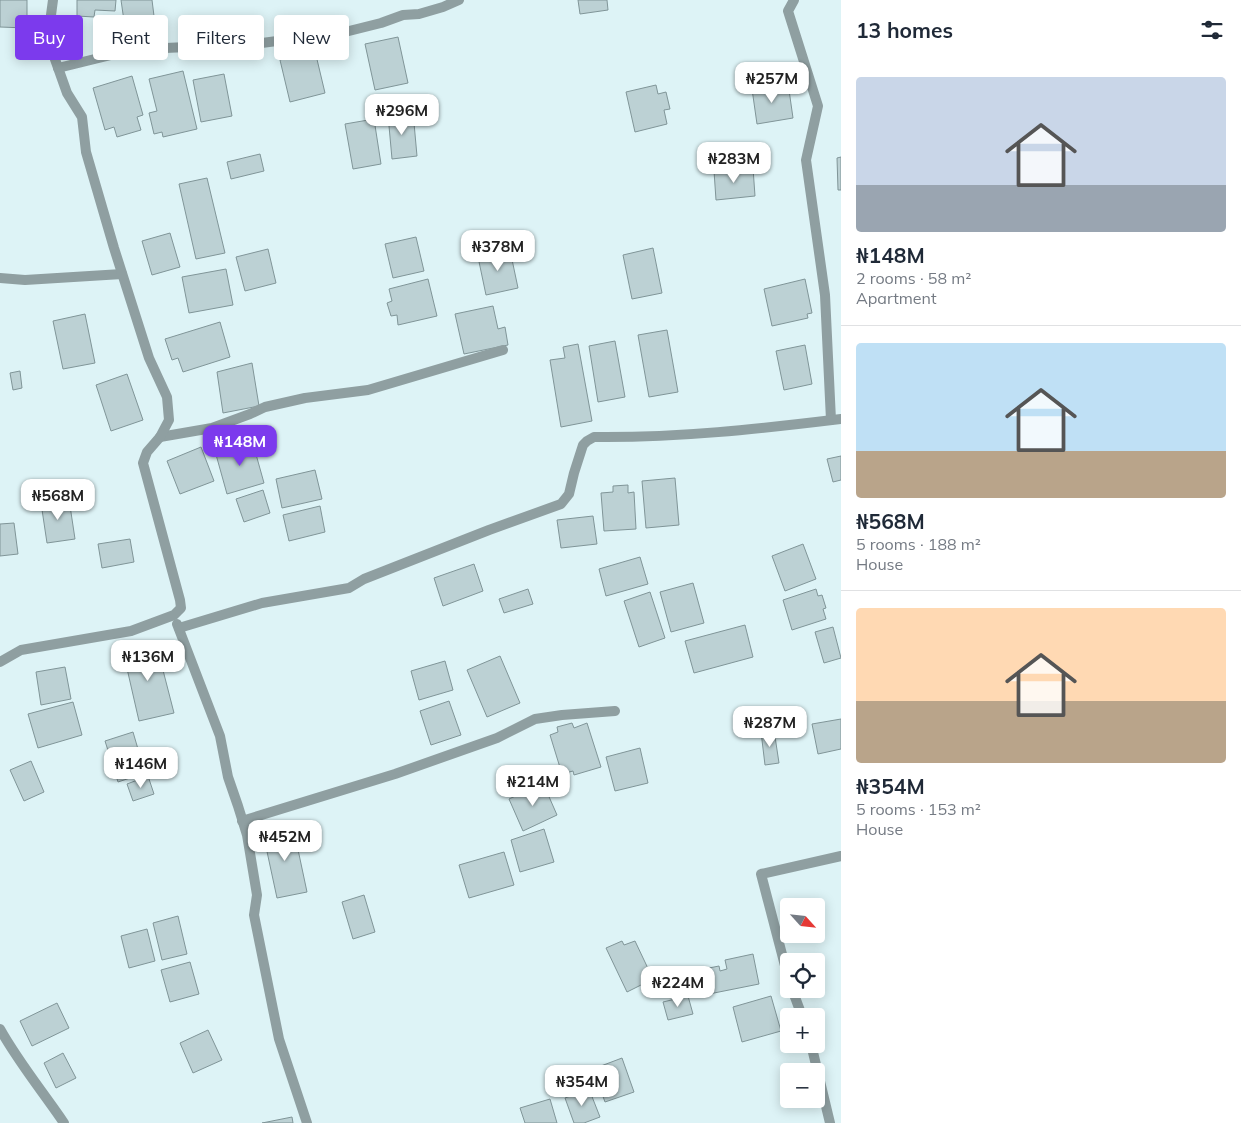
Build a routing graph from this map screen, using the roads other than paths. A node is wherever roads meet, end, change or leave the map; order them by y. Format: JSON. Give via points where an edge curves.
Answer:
{"nodes":[{"id":1,"x":53,"y":0,"type":"edge"},
{"id":2,"x":458,"y":0,"type":"edge"},
{"id":3,"x":794,"y":0,"type":"edge"},
{"id":4,"x":58,"y":68,"type":"junction"},
{"id":5,"x":122,"y":274,"type":"junction"},
{"id":6,"x":0,"y":278,"type":"edge"},
{"id":7,"x":503,"y":350,"type":"dead end"},
{"id":8,"x":836,"y":420,"type":"edge"},
{"id":9,"x":160,"y":437,"type":"junction"},
{"id":10,"x":174,"y":616,"type":"junction"},
{"id":11,"x":178,"y":628,"type":"junction"},
{"id":12,"x":0,"y":662,"type":"edge"},
{"id":13,"x":615,"y":711,"type":"dead end"},
{"id":14,"x":242,"y":821,"type":"junction"},
{"id":15,"x":841,"y":856,"type":"edge"},
{"id":16,"x":782,"y":953,"type":"edge"},
{"id":17,"x":0,"y":1030,"type":"edge"},
{"id":18,"x":813,"y":1053,"type":"edge"},
{"id":19,"x":64,"y":1123,"type":"edge"},
{"id":20,"x":307,"y":1123,"type":"edge"},
{"id":21,"x":830,"y":1123,"type":"edge"}],
"edges":[{"from":1,"to":4,"type":"street","via":[[51,48]]},
{"from":2,"to":4,"type":"street","via":[[419,14],[403,15],[345,32],[254,44],[143,48]]},
{"from":3,"to":8,"type":"street","via":[[788,11],[818,106],[806,160],[826,295]]},
{"from":4,"to":5,"type":"street","via":[[67,93],[82,117],[86,152]]},
{"from":5,"to":6,"type":"street","via":[[25,280]]},
{"from":5,"to":9,"type":"street","via":[[149,358],[167,397],[169,420]]},
{"from":7,"to":9,"type":"street","via":[[368,390],[273,405],[212,428]]},
{"from":8,"to":11,"type":"street","via":[[685,436],[594,437],[583,445],[569,494],[561,504],[480,533],[349,588],[262,603]]},
{"from":9,"to":10,"type":"street","via":[[147,452],[143,463],[180,600],[181,608]]},
{"from":10,"to":11,"type":"street"},
{"from":10,"to":12,"type":"street","via":[[131,631],[21,650]]},
{"from":11,"to":14,"type":"street","via":[[220,736],[228,777]]},
{"from":13,"to":14,"type":"street","via":[[536,719],[497,738],[394,774]]},
{"from":14,"to":20,"type":"street","via":[[257,895],[254,915],[279,1039]]},
{"from":15,"to":16,"type":"street","via":[[761,874]]},
{"from":17,"to":19,"type":"street","via":[[21,1065]]},
{"from":18,"to":21,"type":"street"}]}
